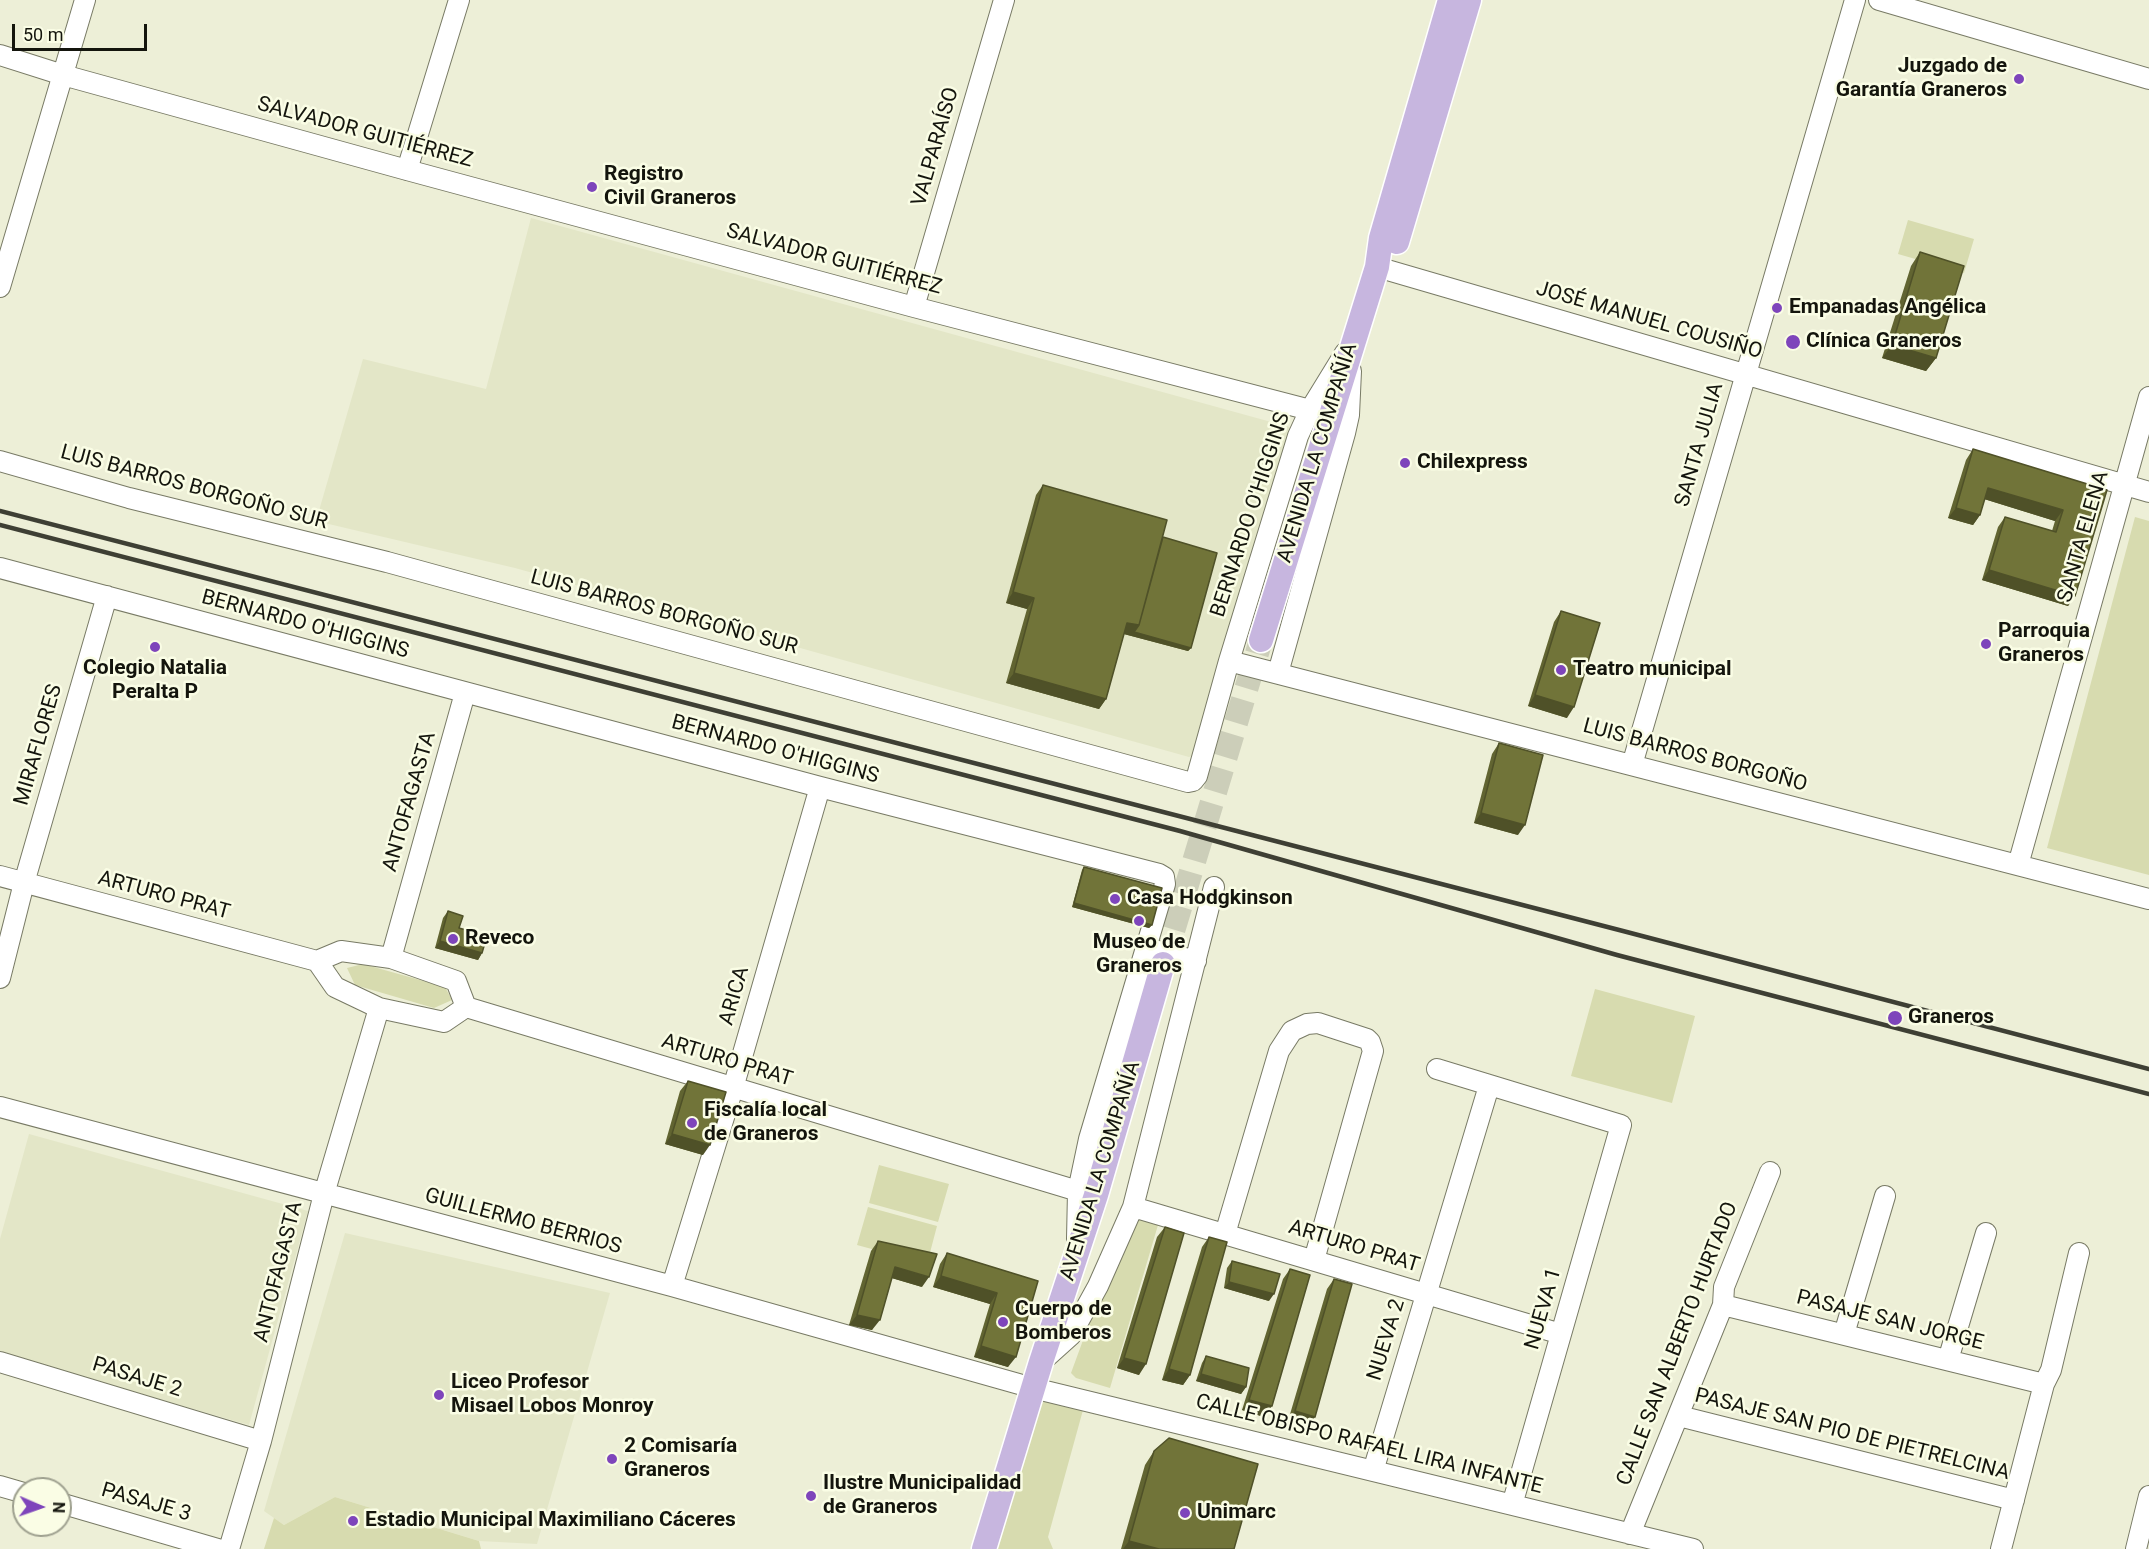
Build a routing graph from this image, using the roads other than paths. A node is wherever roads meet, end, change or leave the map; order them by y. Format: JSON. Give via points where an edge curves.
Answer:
{"nodes":[{"id":1,"x":85,"y":0,"type":"edge"},
{"id":2,"x":459,"y":0,"type":"edge"},
{"id":3,"x":1004,"y":0,"type":"edge"},
{"id":4,"x":1450,"y":0,"type":"edge"},
{"id":5,"x":1468,"y":0,"type":"edge"},
{"id":6,"x":1855,"y":0,"type":"edge"},
{"id":7,"x":1879,"y":0,"type":"edge"},
{"id":8,"x":0,"y":55,"type":"edge"},
{"id":9,"x":63,"y":75,"type":"junction"},
{"id":10,"x":2149,"y":79,"type":"edge"},
{"id":11,"x":408,"y":170,"type":"junction"},
{"id":12,"x":1377,"y":267,"type":"junction"},
{"id":13,"x":0,"y":287,"type":"edge"},
{"id":14,"x":914,"y":307,"type":"junction"},
{"id":15,"x":1352,"y":341,"type":"junction"},
{"id":16,"x":1746,"y":374,"type":"junction"},
{"id":17,"x":2149,"y":397,"type":"edge"},
{"id":18,"x":1310,"y":410,"type":"junction"},
{"id":19,"x":0,"y":461,"type":"edge"},
{"id":20,"x":2123,"y":484,"type":"junction"},
{"id":21,"x":2149,"y":492,"type":"edge"},
{"id":22,"x":0,"y":568,"type":"edge"},
{"id":23,"x":107,"y":596,"type":"junction"},
{"id":24,"x":1261,"y":640,"type":"tunnel mouth"},
{"id":25,"x":1229,"y":661,"type":"junction"},
{"id":26,"x":1278,"y":673,"type":"junction"},
{"id":27,"x":465,"y":693,"type":"junction"},
{"id":28,"x":1632,"y":765,"type":"junction"},
{"id":29,"x":820,"y":787,"type":"junction"},
{"id":30,"x":2018,"y":865,"type":"junction"},
{"id":31,"x":0,"y":876,"type":"edge"},
{"id":32,"x":24,"y":883,"type":"junction"},
{"id":33,"x":1214,"y":886,"type":"dead end"},
{"id":34,"x":2149,"y":898,"type":"edge"},
{"id":35,"x":1155,"y":956,"type":"junction"},
{"id":36,"x":391,"y":958,"type":"junction"},
{"id":37,"x":317,"y":961,"type":"junction"},
{"id":38,"x":1196,"y":961,"type":"junction"},
{"id":39,"x":0,"y":978,"type":"edge"},
{"id":40,"x":466,"y":1007,"type":"junction"},
{"id":41,"x":380,"y":1008,"type":"junction"},
{"id":42,"x":1437,"y":1069,"type":"dead end"},
{"id":43,"x":1489,"y":1086,"type":"junction"},
{"id":44,"x":734,"y":1088,"type":"junction"},
{"id":45,"x":0,"y":1107,"type":"edge"},
{"id":46,"x":1770,"y":1172,"type":"dead end"},
{"id":47,"x":1078,"y":1191,"type":"junction"},
{"id":48,"x":324,"y":1194,"type":"junction"},
{"id":49,"x":1885,"y":1196,"type":"dead end"},
{"id":50,"x":1132,"y":1207,"type":"junction"},
{"id":51,"x":1986,"y":1233,"type":"dead end"},
{"id":52,"x":1225,"y":1234,"type":"junction"},
{"id":53,"x":1077,"y":1251,"type":"junction"},
{"id":54,"x":2079,"y":1253,"type":"dead end"},
{"id":55,"x":1314,"y":1260,"type":"junction"},
{"id":56,"x":672,"y":1286,"type":"junction"},
{"id":57,"x":1426,"y":1293,"type":"junction"},
{"id":58,"x":1723,"y":1305,"type":"junction"},
{"id":59,"x":1561,"y":1334,"type":"junction"},
{"id":60,"x":1844,"y":1334,"type":"junction"},
{"id":61,"x":1948,"y":1360,"type":"junction"},
{"id":62,"x":0,"y":1362,"type":"edge"},
{"id":63,"x":1041,"y":1362,"type":"junction"},
{"id":64,"x":2044,"y":1384,"type":"junction"},
{"id":65,"x":1033,"y":1388,"type":"junction"},
{"id":66,"x":1679,"y":1416,"type":"junction"},
{"id":67,"x":261,"y":1441,"type":"junction"},
{"id":68,"x":1373,"y":1471,"type":"junction"},
{"id":69,"x":2149,"y":1496,"type":"edge"},
{"id":70,"x":2014,"y":1500,"type":"junction"},
{"id":71,"x":1512,"y":1505,"type":"junction"},
{"id":72,"x":72,"y":1506,"type":"edge"},
{"id":73,"x":1630,"y":1534,"type":"junction"},
{"id":74,"x":218,"y":1549,"type":"edge"},
{"id":75,"x":229,"y":1549,"type":"edge"},
{"id":76,"x":984,"y":1549,"type":"edge"},
{"id":77,"x":1693,"y":1549,"type":"edge"},
{"id":78,"x":2001,"y":1549,"type":"edge"},
{"id":79,"x":2136,"y":1549,"type":"edge"}],
"edges":[{"from":1,"to":9,"type":"street"},
{"from":2,"to":11,"type":"street"},
{"from":3,"to":14,"type":"street","name":"VALPARAÍSO"},
{"from":4,"to":12,"type":"main road","name":"AVENIDA LA COMPAÑÍA","via":[[1381,238]]},
{"from":5,"to":12,"type":"main road","name":"AVENIDA LA COMPAÑÍA","via":[[1397,243]]},
{"from":6,"to":16,"type":"street","name":"SANTA JULIA"},
{"from":7,"to":10,"type":"street"},
{"from":8,"to":9,"type":"street","name":"SALVADOR GUITIÉRREZ"},
{"from":9,"to":11,"type":"street","name":"SALVADOR GUITIÉRREZ"},
{"from":9,"to":13,"type":"street"},
{"from":11,"to":14,"type":"street","name":"SALVADOR GUITIÉRREZ"},
{"from":12,"to":15,"type":"main road","name":"AVENIDA LA COMPAÑÍA"},
{"from":12,"to":16,"type":"street","name":"JOSÉ MANUEL COUSIÑO"},
{"from":14,"to":18,"type":"street","name":"SALVADOR GUITIÉRREZ"},
{"from":15,"to":18,"type":"street","name":"BERNARDO O'HIGGINS"},
{"from":15,"to":24,"type":"main road","name":"AVENIDA LA COMPAÑÍA"},
{"from":15,"to":26,"type":"street","via":[[1345,433]]},
{"from":16,"to":20,"type":"street","name":"JOSÉ MANUEL COUSIÑO"},
{"from":16,"to":28,"type":"street","name":"SANTA JULIA"},
{"from":17,"to":20,"type":"street","name":"SANTA ELENA"},
{"from":18,"to":25,"type":"street","name":"BERNARDO O'HIGGINS","via":[[1298,436]]},
{"from":19,"to":25,"type":"street","name":"LUIS BARROS BORGOÑO SUR","via":[[129,498],[387,562],[1188,782],[1197,776]]},
{"from":20,"to":21,"type":"street","name":"JOSÉ MANUEL COUSIÑO"},
{"from":20,"to":30,"type":"street","name":"SANTA ELENA"},
{"from":22,"to":23,"type":"street","name":"BERNARDO O'HIGGINS"},
{"from":23,"to":27,"type":"street","name":"BERNARDO O'HIGGINS"},
{"from":23,"to":32,"type":"street","name":"MIRAFLORES"},
{"from":25,"to":26,"type":"street","name":"LUIS BARROS BORGOÑO"},
{"from":26,"to":28,"type":"street","name":"LUIS BARROS BORGOÑO"},
{"from":27,"to":29,"type":"street","name":"BERNARDO O'HIGGINS"},
{"from":27,"to":36,"type":"street","name":"ANTOFAGASTA"},
{"from":28,"to":30,"type":"street","name":"LUIS BARROS BORGOÑO"},
{"from":29,"to":35,"type":"street","name":"BERNARDO O'HIGGINS","via":[[1159,874],[1166,884]]},
{"from":29,"to":44,"type":"street","name":"ARICA"},
{"from":30,"to":34,"type":"street","name":"LUIS BARROS BORGOÑO"},
{"from":31,"to":32,"type":"street","name":"ARTURO PRAT"},
{"from":32,"to":37,"type":"street","name":"ARTURO PRAT"},
{"from":32,"to":39,"type":"street","name":"MIRAFLORES"},
{"from":33,"to":38,"type":"street"},
{"from":35,"to":38,"type":"street"},
{"from":35,"to":47,"type":"street","name":"BERNARDO O'HIGGINS","via":[[1089,1139]]},
{"from":35,"to":53,"type":"main road","name":"AVENIDA LA COMPAÑÍA","via":[[1096,1195]]},
{"from":36,"to":37,"type":"street","via":[[341,951]]},
{"from":36,"to":40,"type":"street","via":[[456,981]]},
{"from":37,"to":41,"type":"street","via":[[335,987]]},
{"from":38,"to":50,"type":"street"},
{"from":40,"to":41,"type":"street","via":[[444,1022]]},
{"from":40,"to":44,"type":"street","name":"ARTURO PRAT"},
{"from":41,"to":48,"type":"street","name":"ANTOFAGASTA"},
{"from":42,"to":43,"type":"street"},
{"from":43,"to":57,"type":"street","name":"NUEVA 2"},
{"from":43,"to":59,"type":"street","name":"NUEVA 1","via":[[1621,1125]]},
{"from":44,"to":47,"type":"street","name":"ARTURO PRAT"},
{"from":44,"to":56,"type":"street","name":"ARICA"},
{"from":45,"to":48,"type":"street","name":"GUILLERMO BERRIOS"},
{"from":46,"to":58,"type":"street","name":"CALLE SAN ALBERTO HURTADO","via":[[1727,1281]]},
{"from":47,"to":53,"type":"street","name":"BERNARDO O'HIGGINS"},
{"from":48,"to":56,"type":"street","name":"GUILLERMO BERRIOS"},
{"from":48,"to":67,"type":"street","name":"ANTOFAGASTA"},
{"from":49,"to":60,"type":"street"},
{"from":50,"to":52,"type":"street","name":"ARTURO PRAT"},
{"from":50,"to":63,"type":"street","via":[[1098,1286],[1071,1335]]},
{"from":51,"to":61,"type":"street"},
{"from":52,"to":55,"type":"street","name":"ARTURO PRAT"},
{"from":52,"to":55,"type":"street","via":[[1279,1051],[1292,1031],[1318,1023],[1366,1039],[1373,1052]]},
{"from":53,"to":63,"type":"main road","name":"AVENIDA LA COMPAÑÍA"},
{"from":54,"to":64,"type":"street","via":[[2051,1370]]},
{"from":55,"to":57,"type":"street","name":"ARTURO PRAT"},
{"from":56,"to":65,"type":"street","name":"GUILLERMO BERRIOS"},
{"from":57,"to":59,"type":"street","name":"ARTURO PRAT"},
{"from":57,"to":68,"type":"street","name":"NUEVA 2"},
{"from":58,"to":60,"type":"street","name":"PASAJE SAN JORGE"},
{"from":58,"to":66,"type":"street","name":"CALLE SAN ALBERTO HURTADO"},
{"from":59,"to":71,"type":"street","name":"NUEVA 1"},
{"from":60,"to":61,"type":"street","name":"PASAJE SAN JORGE"},
{"from":61,"to":64,"type":"street","name":"PASAJE SAN JORGE"},
{"from":62,"to":67,"type":"street","name":"PASAJE 2"},
{"from":63,"to":65,"type":"main road","name":"AVENIDA LA COMPAÑÍA"},
{"from":64,"to":70,"type":"street"},
{"from":65,"to":68,"type":"street","name":"CALLE OBISPO RAFAEL LIRA INFANTE"},
{"from":65,"to":76,"type":"main road","name":"AVENIDA LA COMPAÑÍA"},
{"from":66,"to":70,"type":"street","name":"PASAJE SAN PIO DE PIETRELCINA"},
{"from":66,"to":73,"type":"street","name":"CALLE SAN ALBERTO HURTADO"},
{"from":67,"to":75,"type":"street","name":"ANTOFAGASTA"},
{"from":68,"to":71,"type":"street","name":"CALLE OBISPO RAFAEL LIRA INFANTE"},
{"from":69,"to":79,"type":"street"},
{"from":70,"to":78,"type":"street"},
{"from":71,"to":73,"type":"street","name":"CALLE OBISPO RAFAEL LIRA INFANTE"},
{"from":72,"to":74,"type":"street","name":"PASAJE 3"},
{"from":73,"to":77,"type":"street","name":"CALLE OBISPO RAFAEL LIRA INFANTE"}]}
